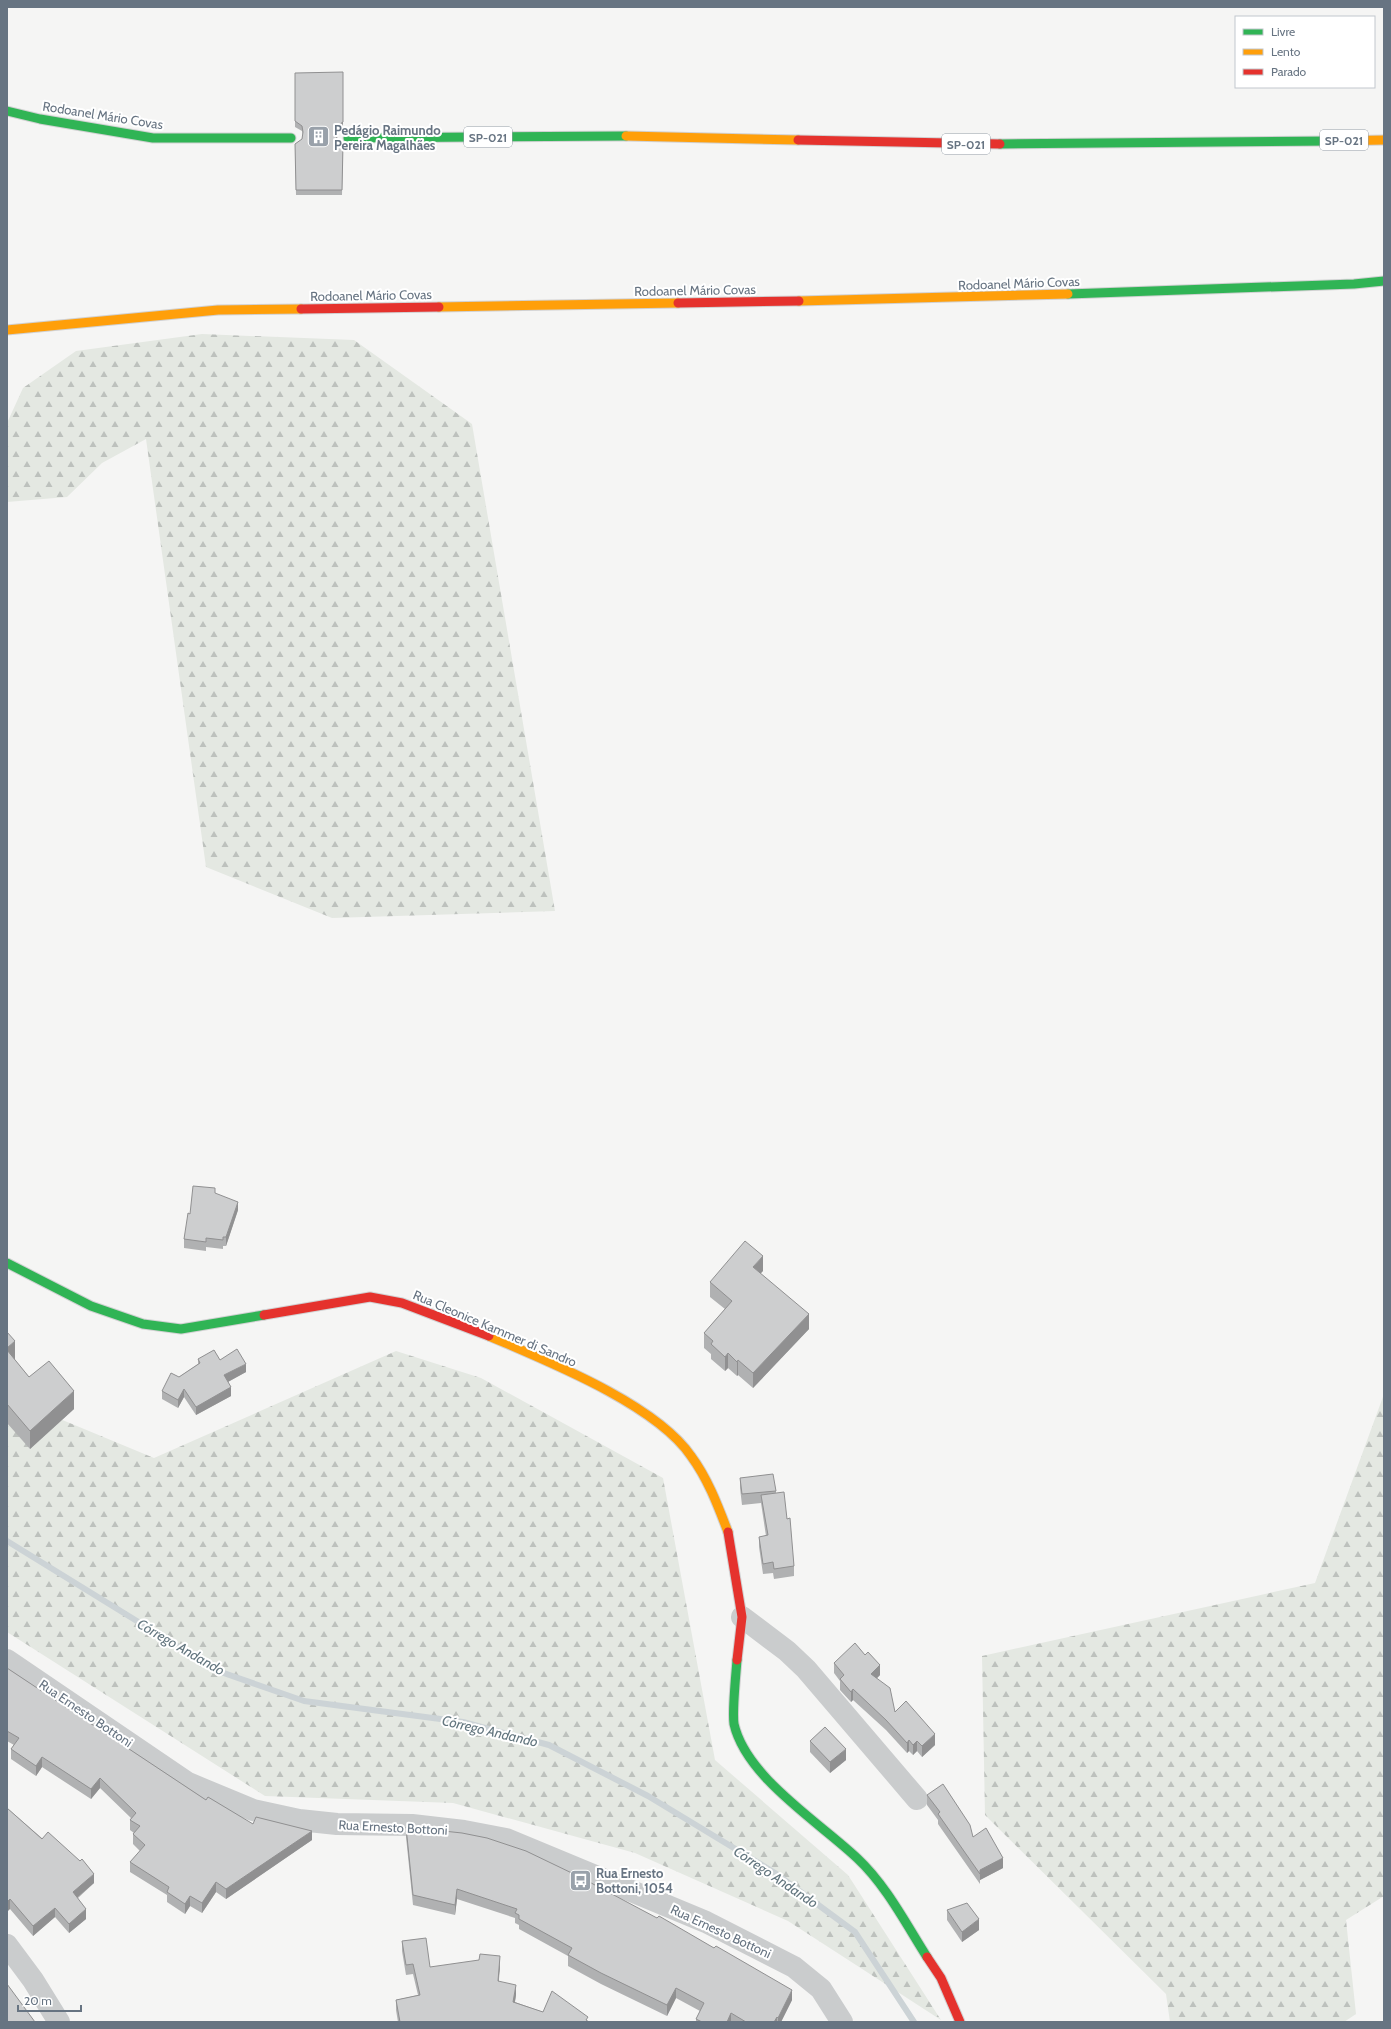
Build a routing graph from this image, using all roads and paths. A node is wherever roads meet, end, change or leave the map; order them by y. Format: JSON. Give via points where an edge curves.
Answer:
{"nodes":[{"id":1,"x":7,"y":110,"type":"edge"},
{"id":2,"x":291,"y":138,"type":"dead end"},
{"id":3,"x":348,"y":138,"type":"dead end"},
{"id":4,"x":1384,"y":140,"type":"edge"},
{"id":5,"x":1384,"y":281,"type":"edge"},
{"id":6,"x":7,"y":330,"type":"edge"},
{"id":7,"x":7,"y":1263,"type":"edge"},
{"id":8,"x":742,"y":1617,"type":"junction"},
{"id":9,"x":7,"y":1660,"type":"edge"},
{"id":10,"x":917,"y":1799,"type":"dead end"},
{"id":11,"x":7,"y":1945,"type":"edge"},
{"id":12,"x":59,"y":2022,"type":"edge"},
{"id":13,"x":842,"y":2022,"type":"edge"},
{"id":14,"x":960,"y":2022,"type":"edge"}],
"edges":[{"from":1,"to":2,"type":"main road","name":"Rodoanel Mário Covas","via":[[40,119],[153,138]]},
{"from":3,"to":4,"type":"main road","number":"SP-021","via":[[628,136],[974,144]]},
{"from":5,"to":6,"type":"main road","name":"Rodoanel Mário Covas","via":[[883,300],[218,310]]},
{"from":7,"to":8,"type":"main road","name":"Rua Cleonice Kammer di Sandro","via":[[91,1306],[143,1324],[181,1330],[370,1296],[402,1303],[458,1323],[543,1359],[626,1401],[670,1431],[691,1455],[711,1489],[729,1534]]},
{"from":8,"to":10,"type":"street","via":[[787,1650],[806,1669]]},
{"from":8,"to":14,"type":"main road","name":"Rua Cleonice Kammer di Sandro","via":[[734,1723],[747,1755],[777,1789],[858,1860],[885,1892],[941,1978]]},
{"from":9,"to":13,"type":"street","name":"Rua Ernesto Bottoni","via":[[188,1783],[253,1810],[299,1820],[337,1824],[412,1825],[506,1839],[706,1922],[794,1967],[821,1989]]},
{"from":11,"to":12,"type":"street"}]}
